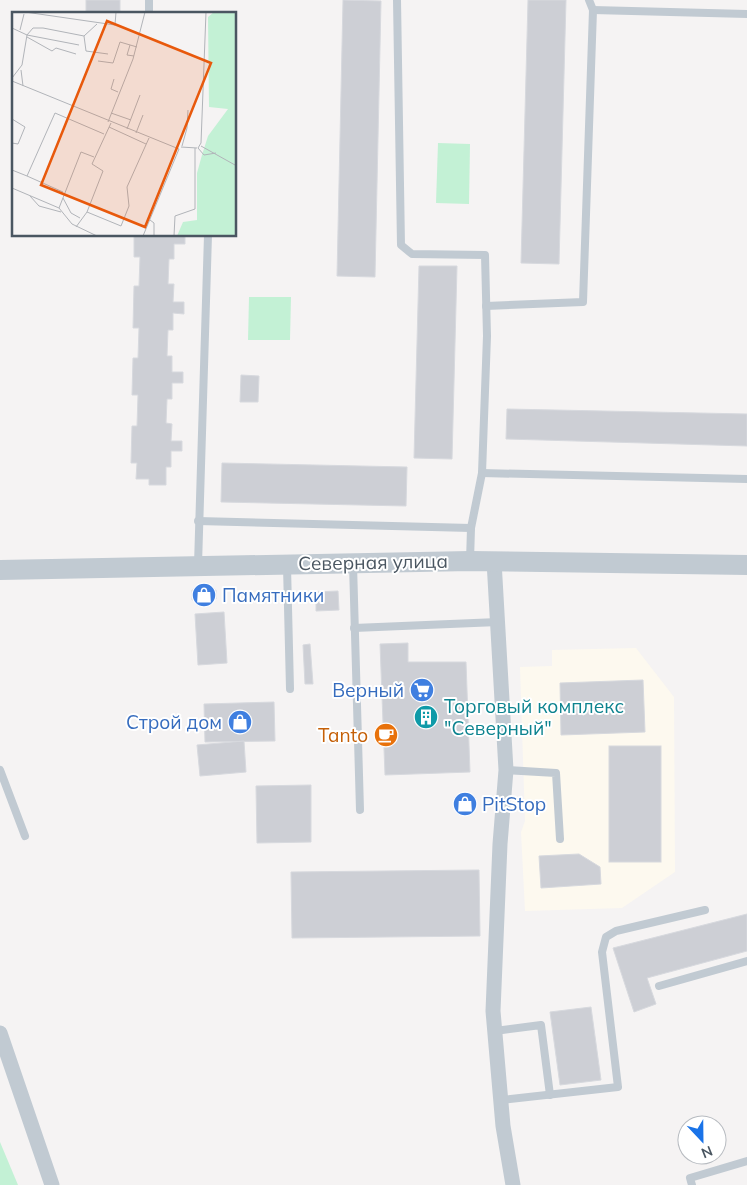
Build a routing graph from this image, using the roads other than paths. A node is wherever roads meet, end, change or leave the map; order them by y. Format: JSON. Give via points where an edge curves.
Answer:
{"nodes":[{"id":1,"x":397,"y":0,"type":"edge"},
{"id":2,"x":589,"y":0,"type":"edge"},
{"id":3,"x":593,"y":10,"type":"junction"},
{"id":4,"x":747,"y":14,"type":"edge"},
{"id":5,"x":208,"y":236,"type":"edge"},
{"id":6,"x":486,"y":306,"type":"junction"},
{"id":7,"x":482,"y":473,"type":"junction"},
{"id":8,"x":747,"y":479,"type":"edge"},
{"id":9,"x":198,"y":521,"type":"junction"},
{"id":10,"x":471,"y":528,"type":"junction"},
{"id":11,"x":470,"y":561,"type":"junction"},
{"id":12,"x":494,"y":561,"type":"junction"},
{"id":13,"x":353,"y":562,"type":"junction"},
{"id":14,"x":287,"y":564,"type":"junction"},
{"id":15,"x":198,"y":565,"type":"junction"},
{"id":16,"x":747,"y":565,"type":"edge"},
{"id":17,"x":0,"y":570,"type":"edge"},
{"id":18,"x":498,"y":622,"type":"junction"},
{"id":19,"x":354,"y":628,"type":"junction"},
{"id":20,"x":290,"y":689,"type":"dead end"},
{"id":21,"x":0,"y":770,"type":"edge"},
{"id":22,"x":506,"y":770,"type":"junction"},
{"id":23,"x":360,"y":810,"type":"dead end"},
{"id":24,"x":25,"y":836,"type":"dead end"},
{"id":25,"x":560,"y":839,"type":"dead end"},
{"id":26,"x":704,"y":910,"type":"dead end"},
{"id":27,"x":747,"y":961,"type":"edge"},
{"id":28,"x":659,"y":986,"type":"dead end"},
{"id":29,"x":495,"y":1031,"type":"junction"},
{"id":30,"x":0,"y":1033,"type":"edge"},
{"id":31,"x":550,"y":1095,"type":"junction"},
{"id":32,"x":501,"y":1100,"type":"junction"},
{"id":33,"x":747,"y":1161,"type":"edge"},
{"id":34,"x":52,"y":1185,"type":"edge"},
{"id":35,"x":513,"y":1185,"type":"edge"},
{"id":36,"x":692,"y":1185,"type":"edge"}],
"edges":[{"from":1,"to":6,"type":"lane","via":[[401,245],[412,254],[486,255]]},
{"from":2,"to":3,"type":"lane"},
{"from":3,"to":4,"type":"lane"},
{"from":3,"to":6,"type":"lane","via":[[583,302]]},
{"from":5,"to":9,"type":"lane"},
{"from":6,"to":7,"type":"lane"},
{"from":7,"to":8,"type":"lane"},
{"from":7,"to":10,"type":"lane"},
{"from":9,"to":10,"type":"lane"},
{"from":9,"to":15,"type":"lane"},
{"from":10,"to":11,"type":"lane"},
{"from":11,"to":12,"type":"street","name":"Северная улица"},
{"from":11,"to":13,"type":"street","name":"Северная улица"},
{"from":12,"to":16,"type":"street","name":"Северная улица"},
{"from":12,"to":18,"type":"street"},
{"from":13,"to":14,"type":"street","name":"Северная улица"},
{"from":13,"to":19,"type":"lane"},
{"from":14,"to":15,"type":"street","name":"Северная улица"},
{"from":14,"to":20,"type":"lane"},
{"from":15,"to":17,"type":"street","name":"Северная улица"},
{"from":18,"to":19,"type":"lane"},
{"from":18,"to":22,"type":"street"},
{"from":19,"to":23,"type":"lane"},
{"from":21,"to":24,"type":"lane"},
{"from":22,"to":25,"type":"lane","via":[[556,773]]},
{"from":22,"to":29,"type":"street","via":[[500,844],[493,1011]]},
{"from":26,"to":31,"type":"lane","via":[[616,931],[606,937],[602,952],[618,1087]]},
{"from":27,"to":28,"type":"lane"},
{"from":29,"to":31,"type":"lane","via":[[541,1025]]},
{"from":29,"to":32,"type":"street"},
{"from":30,"to":34,"type":"street"},
{"from":31,"to":32,"type":"lane"},
{"from":32,"to":35,"type":"street"},
{"from":33,"to":36,"type":"lane","via":[[690,1178]]}]}
